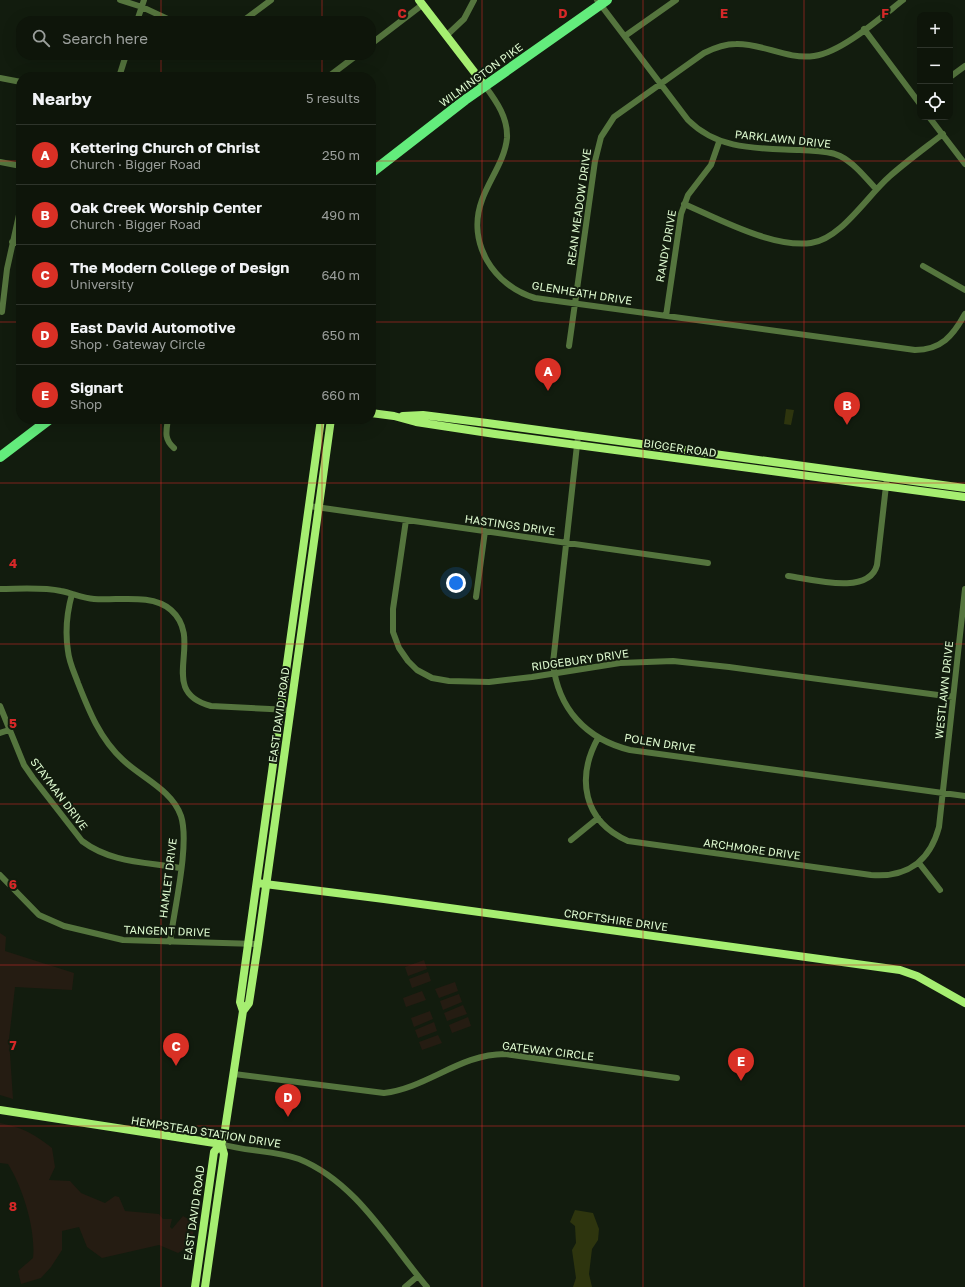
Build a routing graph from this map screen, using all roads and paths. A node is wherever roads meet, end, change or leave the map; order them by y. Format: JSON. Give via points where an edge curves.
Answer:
{"nodes":[{"id":1,"x":120,"y":0,"type":"edge"},
{"id":2,"x":144,"y":0,"type":"edge"},
{"id":3,"x":271,"y":0,"type":"edge"},
{"id":4,"x":474,"y":0,"type":"edge"},
{"id":5,"x":675,"y":0,"type":"edge"},
{"id":6,"x":903,"y":0,"type":"edge"},
{"id":7,"x":602,"y":2,"type":"edge"},
{"id":8,"x":421,"y":3,"type":"edge"},
{"id":9,"x":142,"y":7,"type":"junction"},
{"id":10,"x":139,"y":16,"type":"edge"},
{"id":11,"x":161,"y":16,"type":"edge"},
{"id":12,"x":250,"y":16,"type":"edge"},
{"id":13,"x":864,"y":29,"type":"junction"},
{"id":14,"x":446,"y":36,"type":"junction"},
{"id":15,"x":624,"y":36,"type":"junction"},
{"id":16,"x":376,"y":40,"type":"edge"},
{"id":17,"x":124,"y":60,"type":"edge"},
{"id":18,"x":350,"y":60,"type":"edge"},
{"id":19,"x":965,"y":66,"type":"edge"},
{"id":20,"x":121,"y":72,"type":"edge"},
{"id":21,"x":335,"y":72,"type":"edge"},
{"id":22,"x":953,"y":75,"type":"edge"},
{"id":23,"x":0,"y":78,"type":"edge"},
{"id":24,"x":16,"y":81,"type":"edge"},
{"id":25,"x":660,"y":84,"type":"junction"},
{"id":26,"x":485,"y":86,"type":"junction"},
{"id":27,"x":917,"y":98,"type":"edge"},
{"id":28,"x":932,"y":120,"type":"edge"},
{"id":29,"x":943,"y":134,"type":"junction"},
{"id":30,"x":719,"y":142,"type":"junction"},
{"id":31,"x":0,"y":162,"type":"edge"},
{"id":32,"x":965,"y":164,"type":"edge"},
{"id":33,"x":16,"y":165,"type":"edge"},
{"id":34,"x":376,"y":169,"type":"edge"},
{"id":35,"x":876,"y":189,"type":"junction"},
{"id":36,"x":684,"y":204,"type":"junction"},
{"id":37,"x":16,"y":226,"type":"edge"},
{"id":38,"x":12,"y":242,"type":"junction"},
{"id":39,"x":16,"y":243,"type":"edge"},
{"id":40,"x":923,"y":266,"type":"dead end"},
{"id":41,"x":965,"y":290,"type":"edge"},
{"id":42,"x":575,"y":304,"type":"junction"},
{"id":43,"x":2,"y":312,"type":"dead end"},
{"id":44,"x":965,"y":314,"type":"edge"},
{"id":45,"x":666,"y":316,"type":"junction"},
{"id":46,"x":569,"y":346,"type":"dead end"},
{"id":47,"x":376,"y":414,"type":"edge"},
{"id":48,"x":394,"y":416,"type":"junction"},
{"id":49,"x":43,"y":424,"type":"edge"},
{"id":50,"x":167,"y":424,"type":"edge"},
{"id":51,"x":320,"y":424,"type":"edge"},
{"id":52,"x":330,"y":424,"type":"edge"},
{"id":53,"x":578,"y":436,"type":"junction"},
{"id":54,"x":576,"y":445,"type":"junction"},
{"id":55,"x":174,"y":448,"type":"dead end"},
{"id":56,"x":0,"y":457,"type":"edge"},
{"id":57,"x":887,"y":477,"type":"junction"},
{"id":58,"x":886,"y":487,"type":"junction"},
{"id":59,"x":965,"y":488,"type":"edge"},
{"id":60,"x":965,"y":497,"type":"edge"},
{"id":61,"x":309,"y":506,"type":"junction"},
{"id":62,"x":319,"y":508,"type":"junction"},
{"id":63,"x":406,"y":520,"type":"junction"},
{"id":64,"x":485,"y":531,"type":"junction"},
{"id":65,"x":565,"y":543,"type":"junction"},
{"id":66,"x":708,"y":563,"type":"dead end"},
{"id":67,"x":788,"y":576,"type":"dead end"},
{"id":68,"x":965,"y":589,"type":"edge"},
{"id":69,"x":0,"y":590,"type":"edge"},
{"id":70,"x":72,"y":594,"type":"junction"},
{"id":71,"x":476,"y":597,"type":"dead end"},
{"id":72,"x":554,"y":673,"type":"junction"},
{"id":73,"x":953,"y":697,"type":"junction"},
{"id":74,"x":0,"y":706,"type":"edge"},
{"id":75,"x":281,"y":709,"type":"junction"},
{"id":76,"x":291,"y":710,"type":"junction"},
{"id":77,"x":10,"y":730,"type":"junction"},
{"id":78,"x":0,"y":733,"type":"edge"},
{"id":79,"x":598,"y":738,"type":"junction"},
{"id":80,"x":943,"y":793,"type":"junction"},
{"id":81,"x":965,"y":796,"type":"edge"},
{"id":82,"x":598,"y":818,"type":"junction"},
{"id":83,"x":571,"y":840,"type":"dead end"},
{"id":84,"x":919,"y":863,"type":"junction"},
{"id":85,"x":180,"y":868,"type":"junction"},
{"id":86,"x":0,"y":875,"type":"edge"},
{"id":87,"x":257,"y":883,"type":"junction"},
{"id":88,"x":267,"y":884,"type":"junction"},
{"id":89,"x":940,"y":890,"type":"dead end"},
{"id":90,"x":170,"y":942,"type":"junction"},
{"id":91,"x":249,"y":944,"type":"junction"},
{"id":92,"x":258,"y":944,"type":"junction"},
{"id":93,"x":965,"y":1003,"type":"edge"},
{"id":94,"x":243,"y":1011,"type":"junction"},
{"id":95,"x":234,"y":1074,"type":"junction"},
{"id":96,"x":677,"y":1078,"type":"dead end"},
{"id":97,"x":0,"y":1110,"type":"edge"},
{"id":98,"x":221,"y":1144,"type":"junction"},
{"id":99,"x":418,"y":1276,"type":"junction"},
{"id":100,"x":195,"y":1287,"type":"edge"},
{"id":101,"x":205,"y":1287,"type":"edge"},
{"id":102,"x":405,"y":1287,"type":"edge"},
{"id":103,"x":427,"y":1287,"type":"edge"}],
"edges":[{"from":1,"to":9,"type":"street"},
{"from":2,"to":9,"type":"street"},
{"from":3,"to":12,"type":"street"},
{"from":4,"to":14,"type":"street","via":[[464,19]]},
{"from":5,"to":15,"type":"street"},
{"from":6,"to":13,"type":"street","name":"REAN MEADOW DRIVE"},
{"from":7,"to":15,"type":"street","name":"PARKLAWN DRIVE"},
{"from":7,"to":26,"type":"main road","name":"WILMINGTON PIKE"},
{"from":8,"to":14,"type":"street","name":"GLENHEATH DRIVE"},
{"from":8,"to":16,"type":"street"},
{"from":9,"to":10,"type":"street"},
{"from":9,"to":11,"type":"street"},
{"from":13,"to":25,"type":"street","name":"REAN MEADOW DRIVE","via":[[839,47],[814,56],[795,56],[743,44],[716,48],[704,53]]},
{"from":13,"to":27,"type":"street"},
{"from":14,"to":26,"type":"street","name":"GLENHEATH DRIVE"},
{"from":15,"to":25,"type":"street","name":"PARKLAWN DRIVE"},
{"from":17,"to":20,"type":"street"},
{"from":18,"to":21,"type":"street"},
{"from":19,"to":22,"type":"street"},
{"from":23,"to":24,"type":"street"},
{"from":25,"to":30,"type":"street","name":"PARKLAWN DRIVE","via":[[691,123]]},
{"from":25,"to":42,"type":"street","name":"REAN MEADOW DRIVE","via":[[614,117],[598,146]]},
{"from":26,"to":34,"type":"main road","name":"WILMINGTON PIKE"},
{"from":26,"to":42,"type":"street","name":"GLENHEATH DRIVE","via":[[502,114],[507,137],[479,210],[478,237],[485,257],[494,272],[519,292],[535,298]]},
{"from":28,"to":29,"type":"street"},
{"from":29,"to":32,"type":"street"},
{"from":29,"to":35,"type":"street"},
{"from":30,"to":35,"type":"street","name":"PARKLAWN DRIVE","via":[[738,146],[834,154],[850,162]]},
{"from":30,"to":36,"type":"street","name":"RANDY DRIVE","via":[[711,164]]},
{"from":31,"to":33,"type":"street"},
{"from":35,"to":36,"type":"street","via":[[835,233],[822,240],[806,243],[756,235]]},
{"from":36,"to":45,"type":"street","name":"RANDY DRIVE","via":[[679,221]]},
{"from":37,"to":38,"type":"street"},
{"from":38,"to":39,"type":"street"},
{"from":38,"to":43,"type":"street"},
{"from":40,"to":41,"type":"street"},
{"from":42,"to":45,"type":"street","name":"GLENHEATH DRIVE"},
{"from":42,"to":46,"type":"street","name":"REAN MEADOW DRIVE"},
{"from":44,"to":45,"type":"street","name":"GLENHEATH DRIVE","via":[[955,331],[944,342],[922,350]]},
{"from":47,"to":48,"type":"street","name":"BIGGER ROAD"},
{"from":48,"to":53,"type":"street","name":"BIGGER ROAD","via":[[423,415]]},
{"from":48,"to":54,"type":"street","name":"BIGGER ROAD","via":[[416,422]]},
{"from":49,"to":56,"type":"main road"},
{"from":50,"to":55,"type":"street","via":[[167,440]]},
{"from":51,"to":61,"type":"street","name":"EAST DAVID ROAD"},
{"from":52,"to":62,"type":"street","name":"EAST DAVID ROAD"},
{"from":53,"to":54,"type":"street","name":"POLEN DRIVE"},
{"from":53,"to":57,"type":"street","name":"BIGGER ROAD"},
{"from":54,"to":58,"type":"street","name":"BIGGER ROAD"},
{"from":54,"to":65,"type":"street","name":"POLEN DRIVE"},
{"from":57,"to":58,"type":"street"},
{"from":57,"to":59,"type":"street","name":"BIGGER ROAD"},
{"from":58,"to":60,"type":"street","name":"BIGGER ROAD"},
{"from":58,"to":67,"type":"street","via":[[877,565],[871,576],[860,582],[848,584]]},
{"from":61,"to":62,"type":"street","name":"HASTINGS DRIVE"},
{"from":61,"to":75,"type":"street","name":"EAST DAVID ROAD"},
{"from":62,"to":63,"type":"street","name":"HASTINGS DRIVE"},
{"from":62,"to":76,"type":"street","name":"EAST DAVID ROAD"},
{"from":63,"to":64,"type":"street","name":"HASTINGS DRIVE"},
{"from":63,"to":72,"type":"street","name":"RIDGEBURY DRIVE","via":[[392,626],[399,648],[408,661],[424,674],[449,681],[489,682]]},
{"from":64,"to":65,"type":"street","name":"HASTINGS DRIVE"},
{"from":64,"to":71,"type":"street"},
{"from":65,"to":66,"type":"street","name":"HASTINGS DRIVE"},
{"from":65,"to":72,"type":"street","name":"POLEN DRIVE","via":[[554,647]]},
{"from":68,"to":73,"type":"street","name":"WESTLAWN DRIVE"},
{"from":69,"to":70,"type":"street","via":[[54,590]]},
{"from":70,"to":75,"type":"street","via":[[93,599],[143,600],[163,604],[173,612],[182,626],[185,642],[183,684],[190,697],[212,706]]},
{"from":70,"to":85,"type":"street","name":"HAMLET DRIVE","via":[[68,613],[67,649],[90,713],[106,740],[122,759],[165,793],[177,808],[184,833]]},
{"from":72,"to":73,"type":"street","name":"RIDGEBURY DRIVE","via":[[620,663],[690,662]]},
{"from":72,"to":79,"type":"street","name":"POLEN DRIVE","via":[[566,704],[582,725]]},
{"from":73,"to":80,"type":"street","name":"WESTLAWN DRIVE"},
{"from":74,"to":77,"type":"street","name":"STAYMAN DRIVE"},
{"from":75,"to":76,"type":"street"},
{"from":75,"to":87,"type":"street","name":"EAST DAVID ROAD"},
{"from":76,"to":88,"type":"street","name":"EAST DAVID ROAD"},
{"from":77,"to":78,"type":"street"},
{"from":77,"to":85,"type":"street","name":"STAYMAN DRIVE","via":[[20,757],[32,778],[82,841],[109,856]]},
{"from":79,"to":80,"type":"street","name":"POLEN DRIVE","via":[[630,750]]},
{"from":79,"to":82,"type":"street","name":"ARCHMORE DRIVE","via":[[588,759],[585,778],[590,804]]},
{"from":80,"to":81,"type":"street","name":"POLEN DRIVE"},
{"from":80,"to":84,"type":"street","name":"ARCHMORE DRIVE","via":[[937,835]]},
{"from":82,"to":83,"type":"street"},
{"from":82,"to":84,"type":"street","name":"ARCHMORE DRIVE","via":[[609,829],[628,841],[684,850],[879,876],[896,874]]},
{"from":84,"to":89,"type":"street"},
{"from":85,"to":90,"type":"street","name":"HAMLET DRIVE"},
{"from":86,"to":90,"type":"street","name":"TANGENT DRIVE","via":[[39,915],[57,924],[109,938]]},
{"from":87,"to":88,"type":"street","name":"CROFTSHIRE DRIVE"},
{"from":87,"to":91,"type":"street","name":"EAST DAVID ROAD"},
{"from":88,"to":92,"type":"street","name":"EAST DAVID ROAD"},
{"from":88,"to":93,"type":"street","name":"CROFTSHIRE DRIVE","via":[[900,970],[917,976]]},
{"from":90,"to":91,"type":"street","name":"TANGENT DRIVE"},
{"from":91,"to":92,"type":"street","name":"TANGENT DRIVE"},
{"from":91,"to":94,"type":"street","name":"EAST DAVID ROAD","via":[[240,1002]]},
{"from":92,"to":94,"type":"street","name":"EAST DAVID ROAD","via":[[249,1003]]},
{"from":94,"to":95,"type":"street","name":"EAST DAVID ROAD"},
{"from":95,"to":96,"type":"street","name":"GATEWAY CIRCLE","via":[[384,1093],[404,1089],[479,1057],[505,1054]]},
{"from":95,"to":98,"type":"street","name":"EAST DAVID ROAD"},
{"from":97,"to":98,"type":"street","name":"HEMPSTEAD STATION DRIVE"},
{"from":98,"to":99,"type":"street","name":"HEMPSTEAD STATION DRIVE","via":[[287,1155],[325,1173],[352,1195]]},
{"from":98,"to":100,"type":"street","name":"EAST DAVID ROAD","via":[[214,1152]]},
{"from":98,"to":101,"type":"street","name":"EAST DAVID ROAD","via":[[224,1154]]},
{"from":99,"to":102,"type":"street"},
{"from":99,"to":103,"type":"street","name":"HEMPSTEAD STATION DRIVE"}]}
